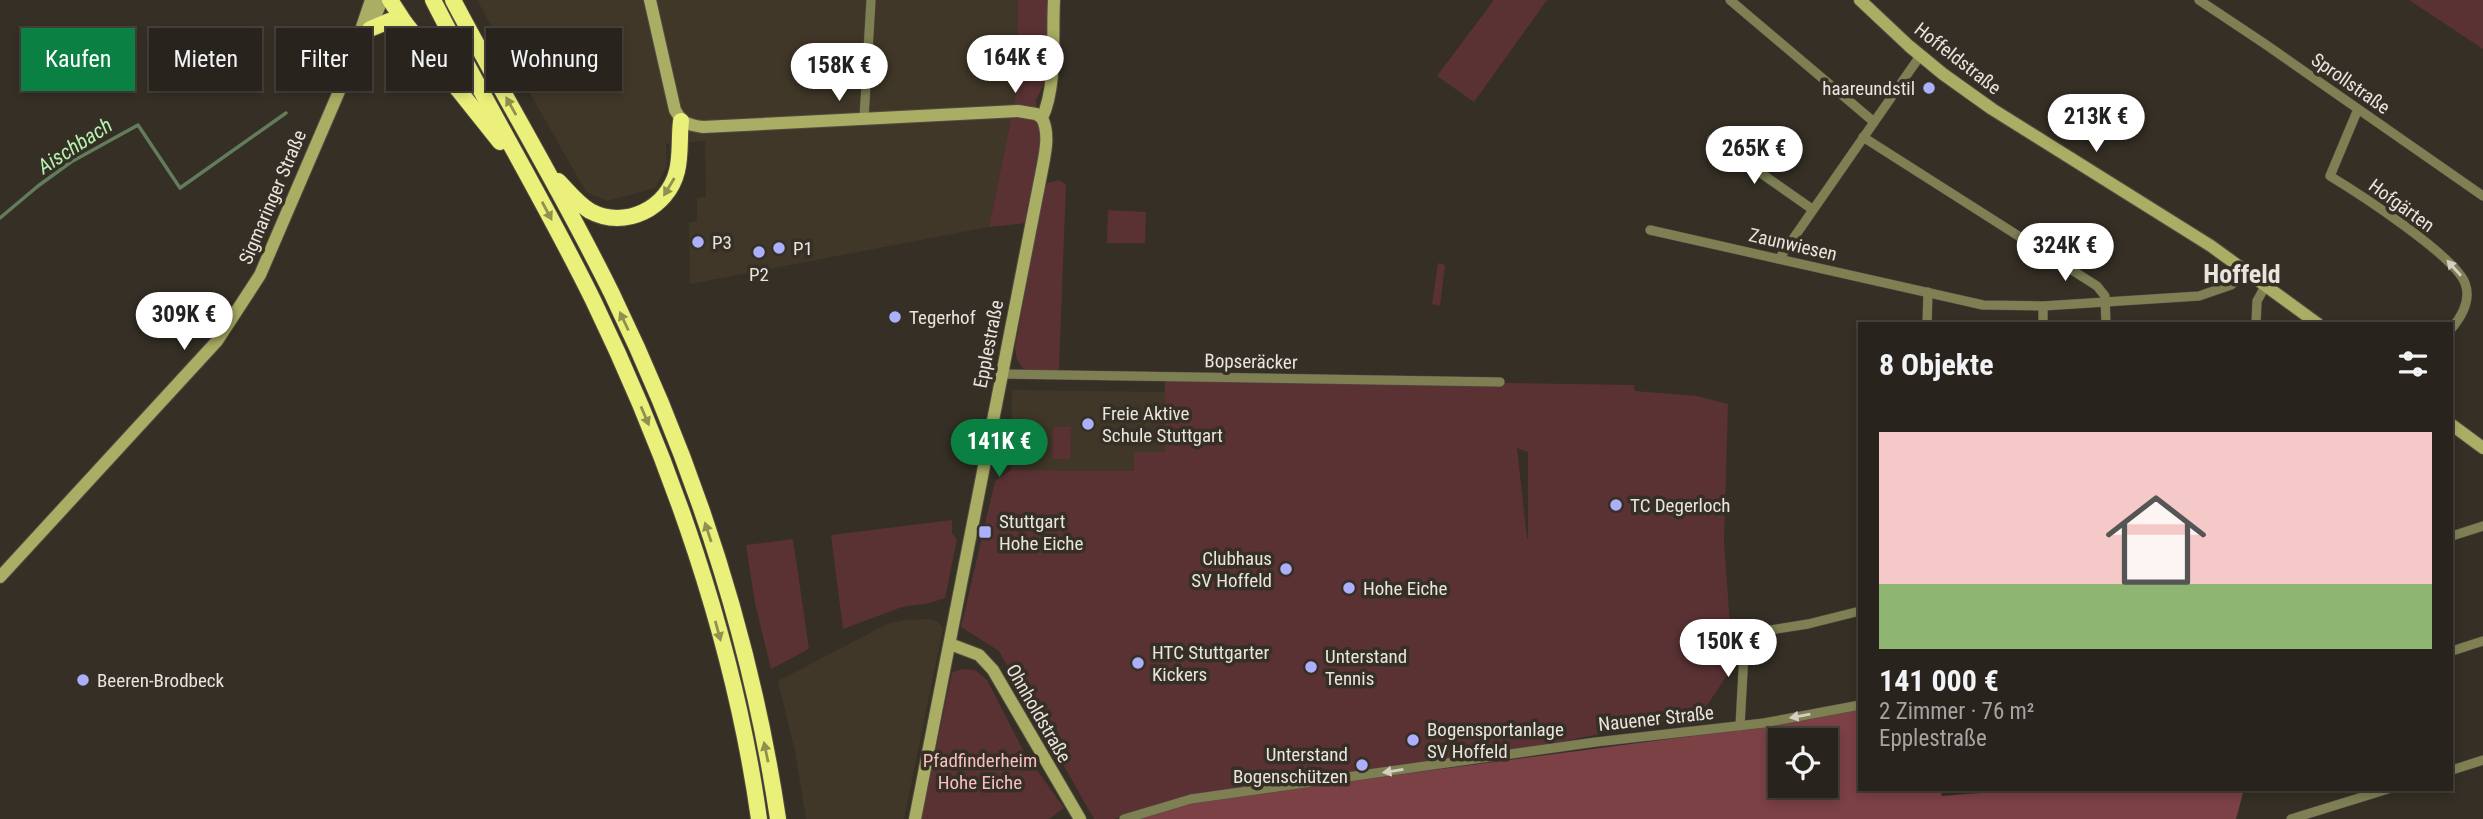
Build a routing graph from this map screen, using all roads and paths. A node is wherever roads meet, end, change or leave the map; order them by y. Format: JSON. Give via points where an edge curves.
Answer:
{"nodes":[{"id":1,"x":371,"y":0,"type":"edge"},
{"id":2,"x":382,"y":0,"type":"edge"},
{"id":3,"x":390,"y":0,"type":"edge"},
{"id":4,"x":433,"y":0,"type":"edge"},
{"id":5,"x":453,"y":0,"type":"edge"},
{"id":6,"x":650,"y":0,"type":"edge"},
{"id":7,"x":871,"y":0,"type":"edge"},
{"id":8,"x":1054,"y":0,"type":"edge"},
{"id":9,"x":1730,"y":0,"type":"edge"},
{"id":10,"x":1860,"y":0,"type":"edge"},
{"id":11,"x":2199,"y":0,"type":"edge"},
{"id":12,"x":405,"y":23,"type":"junction"},
{"id":13,"x":363,"y":28,"type":"edge"},
{"id":14,"x":369,"y":28,"type":"edge"},
{"id":15,"x":372,"y":31,"type":"edge"},
{"id":16,"x":1920,"y":57,"type":"junction"},
{"id":17,"x":341,"y":91,"type":"edge"},
{"id":18,"x":2358,"y":109,"type":"junction"},
{"id":19,"x":864,"y":118,"type":"junction"},
{"id":20,"x":1042,"y":118,"type":"junction"},
{"id":21,"x":681,"y":121,"type":"junction"},
{"id":22,"x":1874,"y":122,"type":"junction"},
{"id":23,"x":1863,"y":137,"type":"junction"},
{"id":24,"x":1712,"y":139,"type":"dead end"},
{"id":25,"x":543,"y":165,"type":"junction"},
{"id":26,"x":526,"y":174,"type":"junction"},
{"id":27,"x":2483,"y":196,"type":"edge"},
{"id":28,"x":1812,"y":209,"type":"junction"},
{"id":29,"x":1650,"y":230,"type":"dead end"},
{"id":30,"x":1779,"y":258,"type":"junction"},
{"id":31,"x":2248,"y":272,"type":"junction"},
{"id":32,"x":2266,"y":285,"type":"junction"},
{"id":33,"x":1928,"y":292,"type":"junction"},
{"id":34,"x":2106,"y":303,"type":"junction"},
{"id":35,"x":2043,"y":306,"type":"junction"},
{"id":36,"x":1927,"y":322,"type":"edge"},
{"id":37,"x":2043,"y":322,"type":"edge"},
{"id":38,"x":2106,"y":322,"type":"edge"},
{"id":39,"x":2256,"y":322,"type":"edge"},
{"id":40,"x":2315,"y":322,"type":"edge"},
{"id":41,"x":2453,"y":326,"type":"edge"},
{"id":42,"x":1002,"y":374,"type":"junction"},
{"id":43,"x":1500,"y":382,"type":"dead end"},
{"id":44,"x":2453,"y":428,"type":"edge"},
{"id":45,"x":2483,"y":448,"type":"edge"},
{"id":46,"x":2483,"y":526,"type":"edge"},
{"id":47,"x":2453,"y":536,"type":"edge"},
{"id":48,"x":0,"y":577,"type":"edge"},
{"id":49,"x":1858,"y":612,"type":"edge"},
{"id":50,"x":2483,"y":641,"type":"edge"},
{"id":51,"x":950,"y":644,"type":"junction"},
{"id":52,"x":2453,"y":651,"type":"edge"},
{"id":53,"x":1858,"y":705,"type":"edge"},
{"id":54,"x":1740,"y":726,"type":"junction"},
{"id":55,"x":2483,"y":760,"type":"edge"},
{"id":56,"x":2453,"y":770,"type":"edge"},
{"id":57,"x":2382,"y":791,"type":"edge"},
{"id":58,"x":758,"y":819,"type":"edge"},
{"id":59,"x":778,"y":819,"type":"edge"},
{"id":60,"x":915,"y":819,"type":"edge"},
{"id":61,"x":1080,"y":819,"type":"edge"},
{"id":62,"x":1124,"y":819,"type":"edge"},
{"id":63,"x":2291,"y":819,"type":"edge"}],
"edges":[{"from":1,"to":13,"type":"main road","name":"Sigmaringer Straße"},
{"from":2,"to":14,"type":"main road","name":"Sigmaringer Straße"},
{"from":3,"to":12,"type":"highway"},
{"from":4,"to":26,"type":"highway"},
{"from":25,"to":5,"type":"highway","one_way":true},
{"from":6,"to":21,"type":"main road"},
{"from":7,"to":19,"type":"street"},
{"from":8,"to":20,"type":"main road","name":"Epplestraße","via":[[1050,86]]},
{"from":9,"to":22,"type":"street"},
{"from":10,"to":16,"type":"main road","name":"Hoffeldstraße"},
{"from":11,"to":18,"type":"street","name":"Sprollstraße"},
{"from":12,"to":15,"type":"highway","via":[[389,21]]},
{"from":12,"to":26,"type":"highway"},
{"from":16,"to":22,"type":"street"},
{"from":16,"to":31,"type":"main road","name":"Hoffeldstraße","via":[[1992,109]]},
{"from":17,"to":48,"type":"main road","name":"Sigmaringer Straße","via":[[260,275],[217,341]]},
{"from":18,"to":27,"type":"street","name":"Sprollstraße"},
{"from":41,"to":18,"type":"street","name":"Hofgärten","one_way":true,"via":[[2466,298],[2466,286],[2455,267],[2330,176]]},
{"from":19,"to":20,"type":"main road","via":[[1018,111]]},
{"from":19,"to":21,"type":"main road","via":[[703,127]]},
{"from":20,"to":42,"type":"main road","name":"Epplestraße","via":[[1045,151]]},
{"from":21,"to":25,"type":"highway","one_way":true,"via":[[678,170],[671,186],[646,212],[631,217],[590,211]]},
{"from":22,"to":23,"type":"street"},
{"from":23,"to":28,"type":"street"},
{"from":23,"to":34,"type":"street","via":[[2097,286]]},
{"from":24,"to":28,"type":"street"},
{"from":59,"to":25,"type":"highway","one_way":true,"via":[[750,674],[693,486],[640,354]]},
{"from":26,"to":58,"type":"highway","one_way":true,"via":[[593,301],[676,498],[731,680]]},
{"from":28,"to":30,"type":"street"},
{"from":29,"to":30,"type":"street","name":"Zaunwiesen"},
{"from":30,"to":33,"type":"street","name":"Zaunwiesen"},
{"from":31,"to":32,"type":"main road","name":"Hoffeldstraße"},
{"from":31,"to":34,"type":"street","name":"Zaunwiesen","via":[[2231,285],[2199,296]]},
{"from":32,"to":39,"type":"street","via":[[2257,301]]},
{"from":32,"to":40,"type":"main road","name":"Hoffeldstraße"},
{"from":33,"to":35,"type":"street","name":"Zaunwiesen","via":[[1983,305]]},
{"from":33,"to":36,"type":"street"},
{"from":34,"to":35,"type":"street","name":"Zaunwiesen"},
{"from":34,"to":38,"type":"street"},
{"from":35,"to":37,"type":"street"},
{"from":42,"to":43,"type":"street","name":"Bopseräcker"},
{"from":42,"to":51,"type":"main road","name":"Epplestraße"},
{"from":44,"to":45,"type":"main road"},
{"from":46,"to":47,"type":"street"},
{"from":49,"to":54,"type":"street","via":[[1745,634]]},
{"from":50,"to":52,"type":"street"},
{"from":51,"to":60,"type":"main road","name":"Epplestraße"},
{"from":51,"to":61,"type":"main road","name":"Ohnholdstraße","via":[[987,663]]},
{"from":53,"to":54,"type":"street","name":"Nauener Straße","one_way":true},
{"from":54,"to":62,"type":"street","name":"Nauener Straße","one_way":true,"via":[[1191,799]]},
{"from":55,"to":56,"type":"street"},
{"from":57,"to":63,"type":"street"}]}
